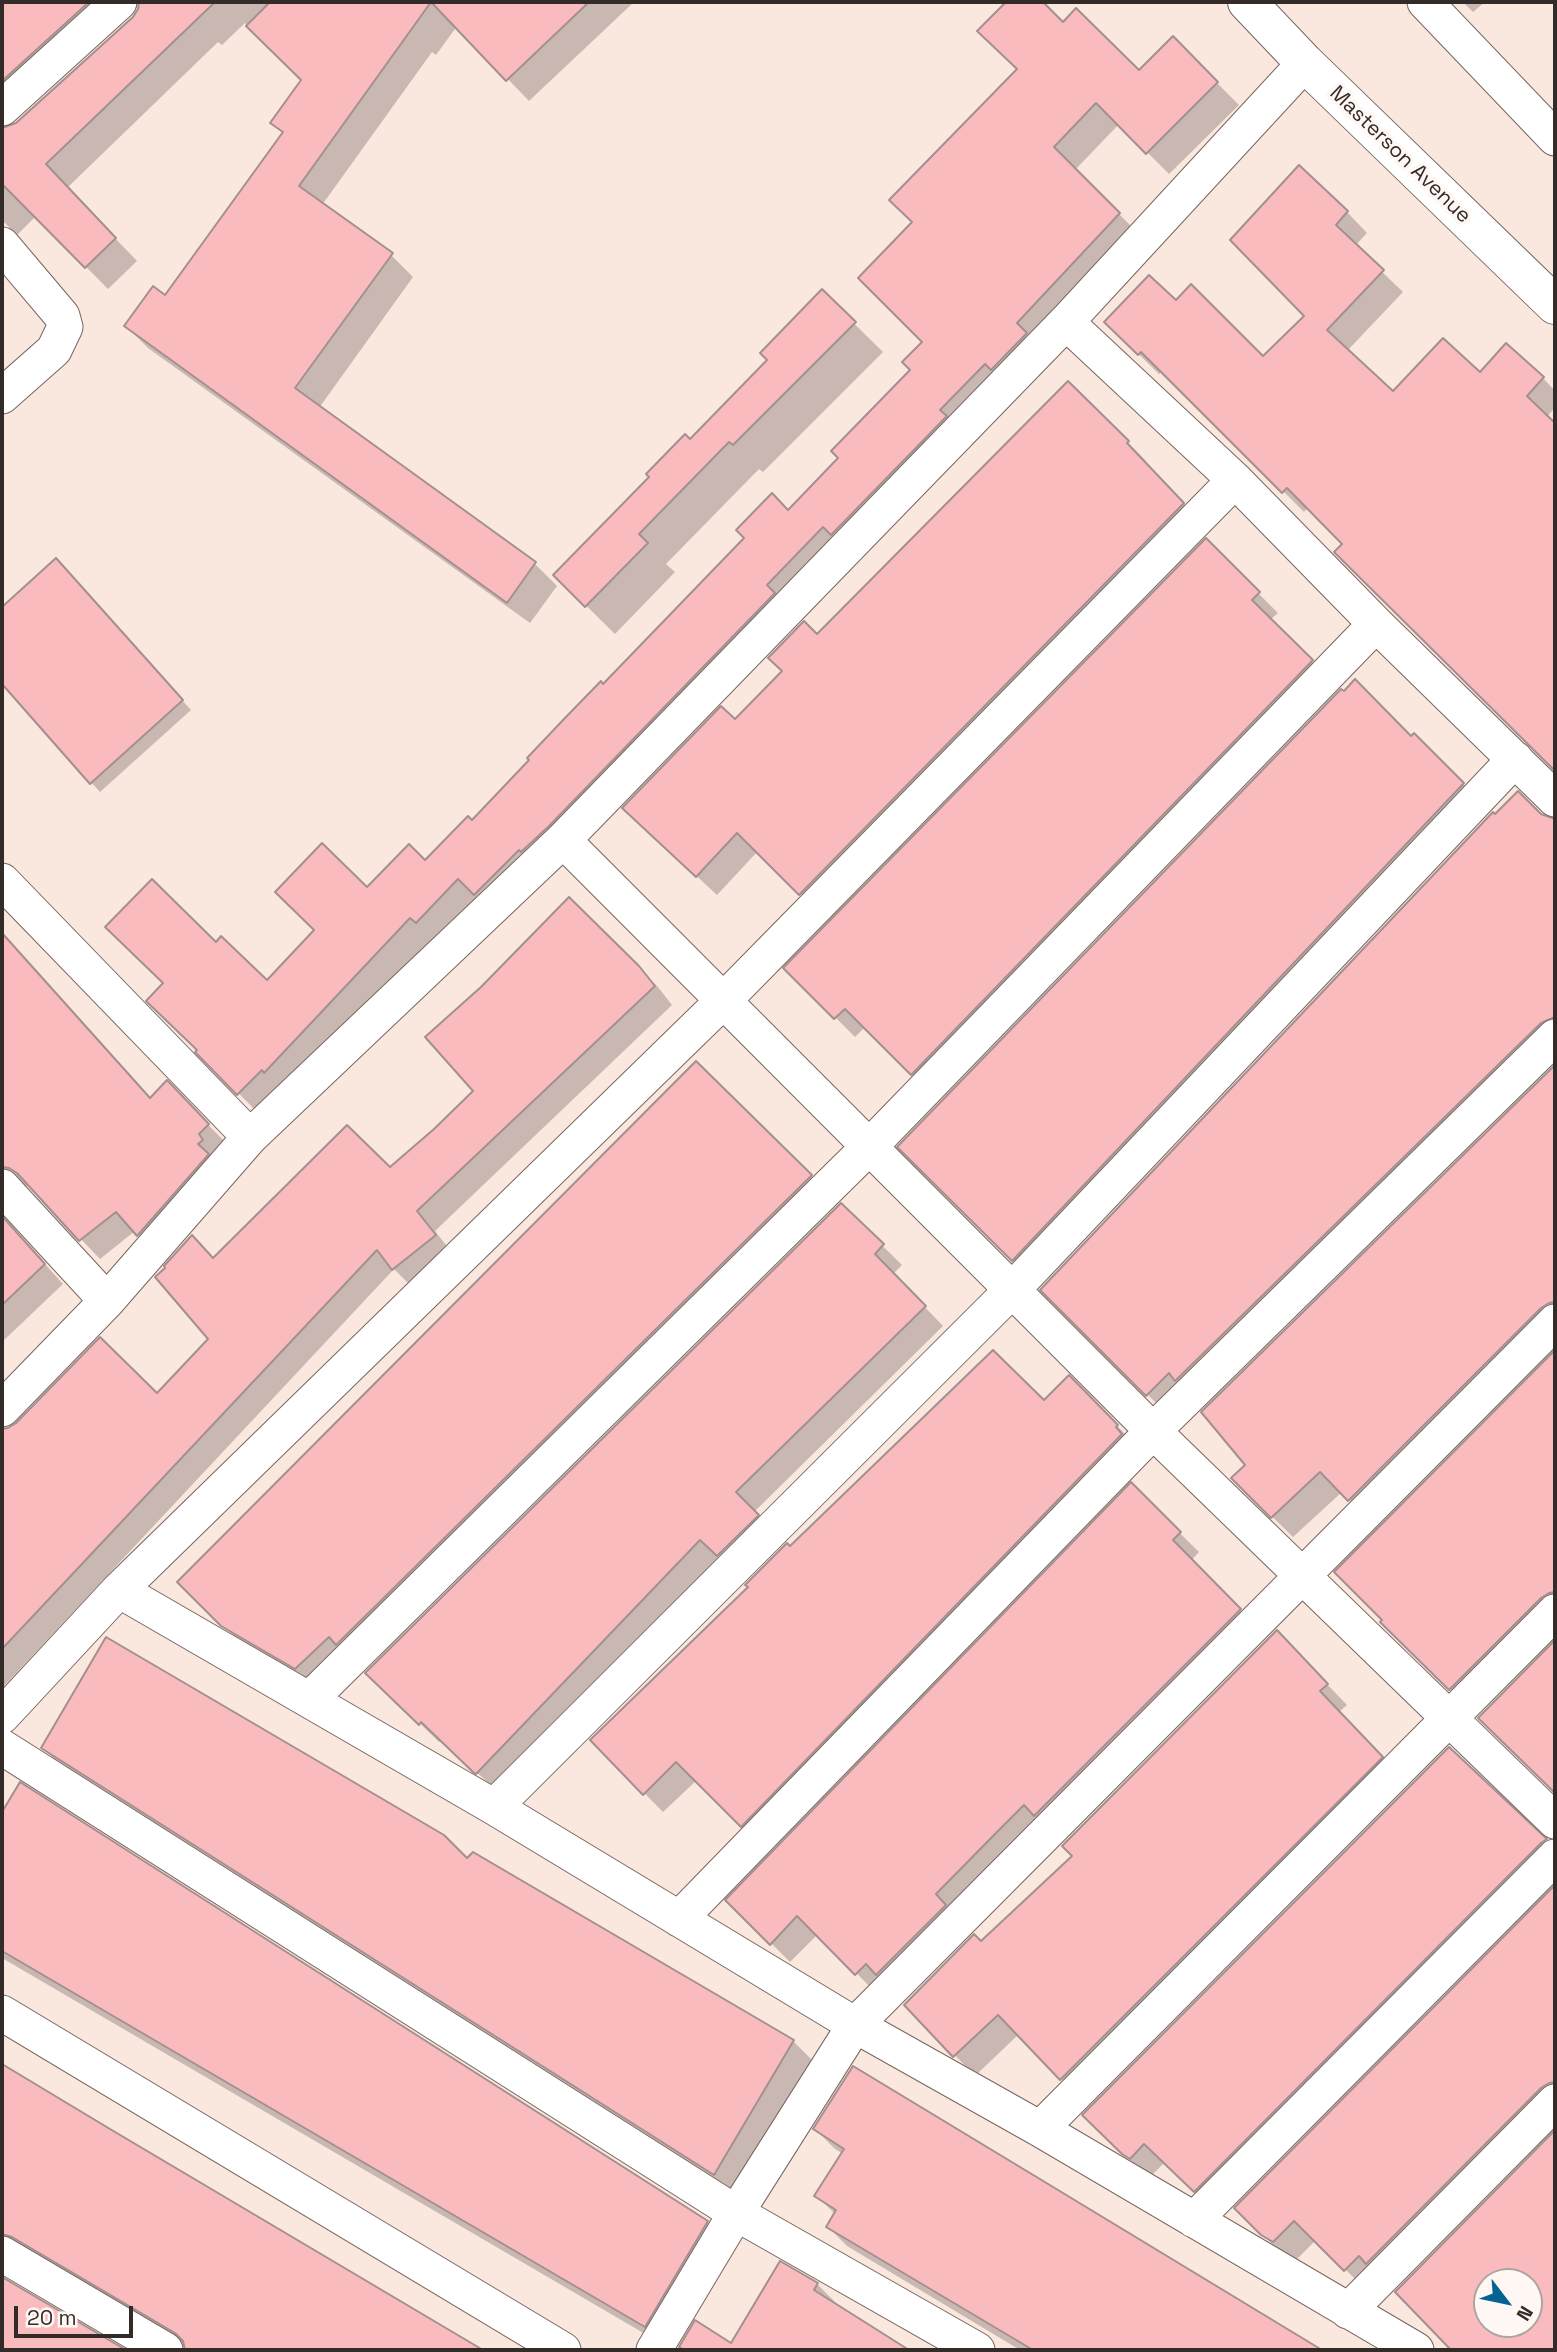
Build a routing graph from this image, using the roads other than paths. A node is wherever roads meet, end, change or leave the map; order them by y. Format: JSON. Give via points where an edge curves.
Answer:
{"nodes":[{"id":1,"x":119,"y":2,"type":"edge"},
{"id":2,"x":1247,"y":2,"type":"edge"},
{"id":3,"x":1426,"y":2,"type":"edge"},
{"id":4,"x":1305,"y":63,"type":"junction"},
{"id":5,"x":2,"y":108,"type":"edge"},
{"id":6,"x":1555,"y":138,"type":"edge"},
{"id":7,"x":2,"y":245,"type":"edge"},
{"id":8,"x":1555,"y":305,"type":"edge"},
{"id":9,"x":1066,"y":321,"type":"junction"},
{"id":10,"x":2,"y":396,"type":"edge"},
{"id":11,"x":1235,"y":480,"type":"junction"},
{"id":12,"x":1376,"y":624,"type":"junction"},
{"id":13,"x":1515,"y":759,"type":"junction"},
{"id":14,"x":1555,"y":799,"type":"edge"},
{"id":15,"x":563,"y":840,"type":"junction"},
{"id":16,"x":2,"y":881,"type":"edge"},
{"id":17,"x":723,"y":1001,"type":"junction"},
{"id":18,"x":1555,"y":1037,"type":"edge"},
{"id":19,"x":250,"y":1137,"type":"junction"},
{"id":20,"x":869,"y":1147,"type":"junction"},
{"id":21,"x":2,"y":1187,"type":"edge"},
{"id":22,"x":1012,"y":1290,"type":"junction"},
{"id":23,"x":107,"y":1301,"type":"junction"},
{"id":24,"x":1555,"y":1322,"type":"edge"},
{"id":25,"x":2,"y":1409,"type":"edge"},
{"id":26,"x":1153,"y":1431,"type":"junction"},
{"id":27,"x":1304,"y":1575,"type":"junction"},
{"id":28,"x":119,"y":1590,"type":"junction"},
{"id":29,"x":1555,"y":1612,"type":"edge"},
{"id":30,"x":309,"y":1700,"type":"junction"},
{"id":31,"x":2,"y":1716,"type":"edge"},
{"id":32,"x":1448,"y":1719,"type":"junction"},
{"id":33,"x":2,"y":1746,"type":"edge"},
{"id":34,"x":494,"y":1807,"type":"junction"},
{"id":35,"x":1555,"y":1821,"type":"edge"},
{"id":36,"x":1555,"y":1857,"type":"edge"},
{"id":37,"x":680,"y":1919,"type":"junction"},
{"id":38,"x":2,"y":2013,"type":"edge"},
{"id":39,"x":855,"y":2025,"type":"junction"},
{"id":40,"x":1555,"y":2102,"type":"edge"},
{"id":41,"x":1041,"y":2129,"type":"junction"},
{"id":42,"x":736,"y":2213,"type":"junction"},
{"id":43,"x":1194,"y":2220,"type":"junction"},
{"id":44,"x":2,"y":2254,"type":"edge"},
{"id":45,"x":1349,"y":2311,"type":"junction"},
{"id":46,"x":165,"y":2350,"type":"edge"},
{"id":47,"x":564,"y":2350,"type":"edge"},
{"id":48,"x":654,"y":2350,"type":"edge"},
{"id":49,"x":977,"y":2350,"type":"edge"},
{"id":50,"x":1416,"y":2350,"type":"edge"}],
"edges":[{"from":1,"to":5,"type":"street"},
{"from":2,"to":4,"type":"main road","name":"Masterson Avenue"},
{"from":3,"to":6,"type":"street"},
{"from":4,"to":8,"type":"main road","name":"Masterson Avenue"},
{"from":4,"to":9,"type":"street"},
{"from":7,"to":10,"type":"street","via":[[62,316],[65,327],[54,350]]},
{"from":9,"to":11,"type":"street"},
{"from":9,"to":15,"type":"street"},
{"from":11,"to":12,"type":"street"},
{"from":11,"to":17,"type":"street"},
{"from":12,"to":13,"type":"street"},
{"from":12,"to":20,"type":"street"},
{"from":13,"to":14,"type":"street"},
{"from":13,"to":22,"type":"street"},
{"from":15,"to":17,"type":"street"},
{"from":15,"to":19,"type":"street"},
{"from":16,"to":19,"type":"street"},
{"from":17,"to":20,"type":"street"},
{"from":17,"to":28,"type":"street"},
{"from":18,"to":26,"type":"street"},
{"from":19,"to":23,"type":"street"},
{"from":20,"to":22,"type":"street"},
{"from":20,"to":30,"type":"street"},
{"from":21,"to":23,"type":"street"},
{"from":22,"to":26,"type":"street"},
{"from":22,"to":34,"type":"street"},
{"from":23,"to":25,"type":"street"},
{"from":24,"to":27,"type":"street"},
{"from":26,"to":27,"type":"street"},
{"from":26,"to":37,"type":"street"},
{"from":27,"to":32,"type":"street"},
{"from":27,"to":39,"type":"street"},
{"from":28,"to":30,"type":"street"},
{"from":28,"to":31,"type":"street"},
{"from":29,"to":32,"type":"street"},
{"from":30,"to":34,"type":"street"},
{"from":32,"to":35,"type":"street"},
{"from":32,"to":41,"type":"street"},
{"from":33,"to":42,"type":"street"},
{"from":34,"to":37,"type":"street"},
{"from":36,"to":43,"type":"street"},
{"from":37,"to":39,"type":"street"},
{"from":38,"to":47,"type":"street"},
{"from":39,"to":41,"type":"street"},
{"from":39,"to":42,"type":"street"},
{"from":40,"to":45,"type":"street"},
{"from":41,"to":43,"type":"street"},
{"from":42,"to":48,"type":"street"},
{"from":42,"to":49,"type":"street"},
{"from":43,"to":45,"type":"street"},
{"from":44,"to":46,"type":"street"},
{"from":45,"to":50,"type":"street"}]}
